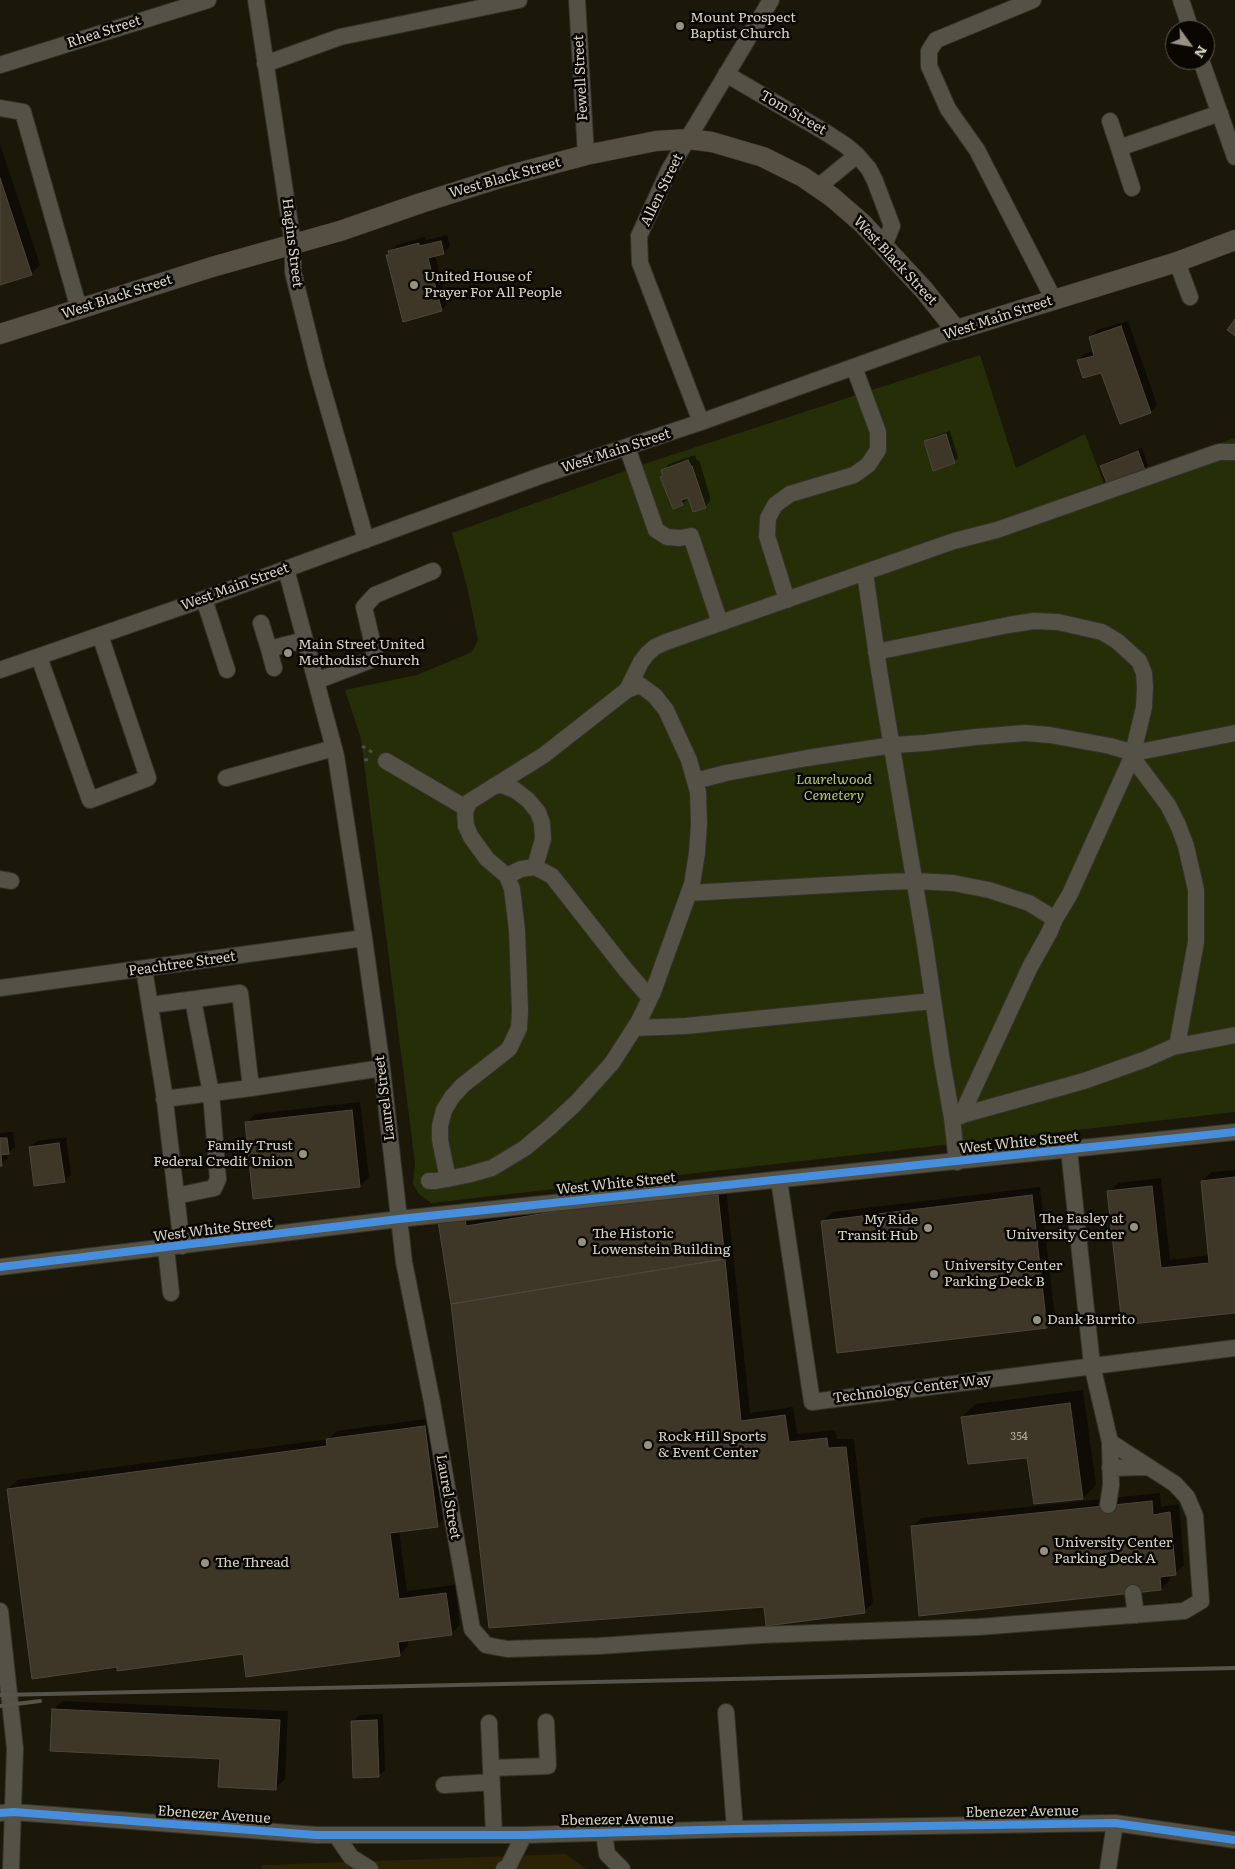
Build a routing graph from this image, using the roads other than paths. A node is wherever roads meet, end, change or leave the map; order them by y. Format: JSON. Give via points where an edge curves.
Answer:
{"nodes":[{"id":1,"x":208,"y":0,"type":"edge"},
{"id":2,"x":256,"y":0,"type":"edge"},
{"id":3,"x":519,"y":0,"type":"edge"},
{"id":4,"x":577,"y":0,"type":"edge"},
{"id":5,"x":772,"y":0,"type":"edge"},
{"id":6,"x":1032,"y":0,"type":"edge"},
{"id":7,"x":1181,"y":0,"type":"edge"},
{"id":8,"x":1188,"y":20,"type":"edge"},
{"id":9,"x":265,"y":64,"type":"junction"},
{"id":10,"x":0,"y":65,"type":"edge"},
{"id":11,"x":1205,"y":70,"type":"edge"},
{"id":12,"x":726,"y":74,"type":"junction"},
{"id":13,"x":0,"y":108,"type":"edge"},
{"id":14,"x":1220,"y":113,"type":"junction"},
{"id":15,"x":1110,"y":121,"type":"dead end"},
{"id":16,"x":688,"y":139,"type":"junction"},
{"id":17,"x":1119,"y":148,"type":"junction"},
{"id":18,"x":586,"y":155,"type":"junction"},
{"id":19,"x":857,"y":155,"type":"junction"},
{"id":20,"x":1235,"y":157,"type":"edge"},
{"id":21,"x":818,"y":187,"type":"junction"},
{"id":22,"x":1132,"y":188,"type":"dead end"},
{"id":23,"x":1235,"y":240,"type":"edge"},
{"id":24,"x":293,"y":244,"type":"junction"},
{"id":25,"x":883,"y":245,"type":"junction"},
{"id":26,"x":1177,"y":262,"type":"junction"},
{"id":27,"x":1190,"y":297,"type":"dead end"},
{"id":28,"x":1054,"y":300,"type":"junction"},
{"id":29,"x":80,"y":309,"type":"junction"},
{"id":30,"x":956,"y":330,"type":"junction"},
{"id":31,"x":0,"y":334,"type":"edge"},
{"id":32,"x":854,"y":367,"type":"junction"},
{"id":33,"x":701,"y":422,"type":"junction"},
{"id":34,"x":627,"y":447,"type":"junction"},
{"id":35,"x":1235,"y":452,"type":"edge"},
{"id":36,"x":366,"y":540,"type":"junction"},
{"id":37,"x":286,"y":569,"type":"junction"},
{"id":38,"x":433,"y":572,"type":"dead end"},
{"id":39,"x":865,"y":572,"type":"junction"},
{"id":40,"x":204,"y":599,"type":"junction"},
{"id":41,"x":787,"y":600,"type":"junction"},
{"id":42,"x":261,"y":623,"type":"dead end"},
{"id":43,"x":720,"y":623,"type":"junction"},
{"id":44,"x":100,"y":635,"type":"junction"},
{"id":45,"x":305,"y":640,"type":"junction"},
{"id":46,"x":269,"y":649,"type":"junction"},
{"id":47,"x":876,"y":652,"type":"junction"},
{"id":48,"x":39,"y":657,"type":"junction"},
{"id":49,"x":274,"y":668,"type":"dead end"},
{"id":50,"x":0,"y":670,"type":"edge"},
{"id":51,"x":227,"y":670,"type":"dead end"},
{"id":52,"x":316,"y":681,"type":"junction"},
{"id":53,"x":627,"y":690,"type":"junction"},
{"id":54,"x":1235,"y":733,"type":"edge"},
{"id":55,"x":893,"y":745,"type":"junction"},
{"id":56,"x":334,"y":748,"type":"junction"},
{"id":57,"x":1133,"y":755,"type":"junction"},
{"id":58,"x":386,"y":762,"type":"dead end"},
{"id":59,"x":226,"y":778,"type":"dead end"},
{"id":60,"x":695,"y":781,"type":"junction"},
{"id":61,"x":494,"y":786,"type":"junction"},
{"id":62,"x":466,"y":808,"type":"junction"},
{"id":63,"x":535,"y":868,"type":"junction"},
{"id":64,"x":507,"y":876,"type":"junction"},
{"id":65,"x":915,"y":881,"type":"junction"},
{"id":66,"x":689,"y":893,"type":"junction"},
{"id":67,"x":1055,"y":918,"type":"junction"},
{"id":68,"x":364,"y":938,"type":"junction"},
{"id":69,"x":144,"y":969,"type":"junction"},
{"id":70,"x":0,"y":988,"type":"edge"},
{"id":71,"x":650,"y":998,"type":"junction"},
{"id":72,"x":193,"y":1000,"type":"junction"},
{"id":73,"x":933,"y":1001,"type":"junction"},
{"id":74,"x":151,"y":1006,"type":"junction"},
{"id":75,"x":635,"y":1028,"type":"junction"},
{"id":76,"x":1235,"y":1035,"type":"edge"},
{"id":77,"x":1177,"y":1046,"type":"junction"},
{"id":78,"x":382,"y":1068,"type":"junction"},
{"id":79,"x":251,"y":1088,"type":"junction"},
{"id":80,"x":211,"y":1093,"type":"junction"},
{"id":81,"x":164,"y":1099,"type":"junction"},
{"id":82,"x":957,"y":1117,"type":"junction"},
{"id":83,"x":1235,"y":1132,"type":"edge"},
{"id":84,"x":1069,"y":1150,"type":"junction"},
{"id":85,"x":957,"y":1162,"type":"junction"},
{"id":86,"x":448,"y":1179,"type":"junction"},
{"id":87,"x":779,"y":1180,"type":"junction"},
{"id":88,"x":429,"y":1181,"type":"dead end"},
{"id":89,"x":176,"y":1196,"type":"junction"},
{"id":90,"x":399,"y":1219,"type":"junction"},
{"id":91,"x":182,"y":1246,"type":"junction"},
{"id":92,"x":166,"y":1248,"type":"junction"},
{"id":93,"x":0,"y":1267,"type":"edge"},
{"id":94,"x":171,"y":1293,"type":"dead end"},
{"id":95,"x":1235,"y":1348,"type":"edge"},
{"id":96,"x":1092,"y":1365,"type":"junction"},
{"id":97,"x":1110,"y":1442,"type":"junction"},
{"id":98,"x":1110,"y":1468,"type":"junction"},
{"id":99,"x":1147,"y":1468,"type":"junction"},
{"id":100,"x":1114,"y":1505,"type":"dead end"},
{"id":101,"x":1132,"y":1593,"type":"dead end"},
{"id":102,"x":0,"y":1611,"type":"edge"},
{"id":103,"x":1136,"y":1615,"type":"junction"},
{"id":104,"x":2,"y":1645,"type":"edge"},
{"id":105,"x":726,"y":1712,"type":"dead end"},
{"id":106,"x":489,"y":1722,"type":"dead end"},
{"id":107,"x":546,"y":1722,"type":"dead end"},
{"id":108,"x":492,"y":1775,"type":"junction"},
{"id":109,"x":444,"y":1785,"type":"dead end"},
{"id":110,"x":7,"y":1813,"type":"edge"},
{"id":111,"x":1115,"y":1823,"type":"junction"},
{"id":112,"x":735,"y":1829,"type":"junction"},
{"id":113,"x":604,"y":1834,"type":"junction"},
{"id":114,"x":336,"y":1835,"type":"junction"},
{"id":115,"x":494,"y":1835,"type":"junction"},
{"id":116,"x":524,"y":1835,"type":"junction"},
{"id":117,"x":1235,"y":1840,"type":"edge"},
{"id":118,"x":11,"y":1869,"type":"edge"},
{"id":119,"x":370,"y":1869,"type":"edge"},
{"id":120,"x":504,"y":1869,"type":"edge"},
{"id":121,"x":622,"y":1869,"type":"edge"},
{"id":122,"x":1108,"y":1869,"type":"edge"}],
"edges":[{"from":1,"to":10,"type":"street","name":"Rhea Street"},
{"from":2,"to":9,"type":"street","name":"Hagins Street"},
{"from":3,"to":9,"type":"street","via":[[340,37]]},
{"from":4,"to":18,"type":"street","name":"Fewell Street"},
{"from":5,"to":12,"type":"street","name":"Allen Street"},
{"from":6,"to":28,"type":"street","via":[[936,40],[929,51],[929,66],[948,109],[976,150]]},
{"from":7,"to":8,"type":"street"},
{"from":9,"to":24,"type":"street","name":"Hagins Street"},
{"from":11,"to":14,"type":"street"},
{"from":12,"to":16,"type":"street","name":"Allen Street"},
{"from":12,"to":19,"type":"street","name":"Tom Street","via":[[825,132]]},
{"from":13,"to":29,"type":"street","via":[[23,112]]},
{"from":14,"to":17,"type":"street"},
{"from":14,"to":20,"type":"street"},
{"from":15,"to":17,"type":"street"},
{"from":16,"to":18,"type":"main road","name":"West Black Street","via":[[656,141]]},
{"from":16,"to":21,"type":"main road","name":"West Black Street","via":[[712,142],[763,157]]},
{"from":16,"to":33,"type":"street","name":"Allen Street","via":[[669,170],[640,236],[640,263]]},
{"from":17,"to":22,"type":"street"},
{"from":18,"to":24,"type":"main road","name":"West Black Street","via":[[503,177]]},
{"from":19,"to":21,"type":"street"},
{"from":19,"to":25,"type":"street","name":"Tom Street","via":[[875,180],[890,219],[892,226]]},
{"from":21,"to":25,"type":"main road","name":"West Black Street"},
{"from":23,"to":26,"type":"main road","name":"West Main Street"},
{"from":24,"to":29,"type":"main road","name":"West Black Street"},
{"from":24,"to":36,"type":"street","name":"Hagins Street","via":[[293,272]]},
{"from":25,"to":30,"type":"main road","name":"West Black Street"},
{"from":26,"to":27,"type":"street"},
{"from":26,"to":28,"type":"main road","name":"West Main Street"},
{"from":28,"to":30,"type":"main road","name":"West Main Street"},
{"from":29,"to":31,"type":"main road","name":"West Black Street"},
{"from":30,"to":32,"type":"street","name":"West Main Street"},
{"from":32,"to":33,"type":"street","name":"West Main Street"},
{"from":32,"to":41,"type":"street","via":[[878,432],[878,450],[868,465],[854,475],[790,494],[775,505],[768,518],[767,536]]},
{"from":33,"to":34,"type":"street","name":"West Main Street"},
{"from":34,"to":36,"type":"street","name":"West Main Street"},
{"from":34,"to":43,"type":"street","via":[[656,530],[667,537],[691,536]]},
{"from":35,"to":39,"type":"street","via":[[1219,452],[997,530],[954,541]]},
{"from":36,"to":37,"type":"street","name":"West Main Street"},
{"from":37,"to":40,"type":"street","name":"West Main Street"},
{"from":37,"to":45,"type":"street","name":"Laurel Street"},
{"from":38,"to":52,"type":"street","via":[[375,595],[364,607],[376,658]]},
{"from":39,"to":41,"type":"street"},
{"from":39,"to":47,"type":"street"},
{"from":40,"to":44,"type":"street","name":"West Main Street"},
{"from":40,"to":51,"type":"street"},
{"from":41,"to":43,"type":"street"},
{"from":42,"to":46,"type":"street"},
{"from":43,"to":53,"type":"street","via":[[655,647],[641,662]]},
{"from":44,"to":48,"type":"street","name":"West Main Street"},
{"from":44,"to":48,"type":"street","via":[[148,778],[90,800]]},
{"from":45,"to":46,"type":"street"},
{"from":45,"to":52,"type":"street","name":"Laurel Street"},
{"from":46,"to":49,"type":"street"},
{"from":47,"to":55,"type":"street"},
{"from":47,"to":57,"type":"street","via":[[1034,621],[1058,622],[1102,632],[1129,650],[1144,673],[1144,707]]},
{"from":48,"to":50,"type":"street","name":"West Main Street"},
{"from":52,"to":56,"type":"street","name":"Laurel Street"},
{"from":53,"to":60,"type":"street","via":[[640,685],[666,710]]},
{"from":53,"to":61,"type":"street","via":[[544,755]]},
{"from":54,"to":57,"type":"street"},
{"from":55,"to":57,"type":"street","via":[[1025,733],[1110,746]]},
{"from":55,"to":60,"type":"street","via":[[745,769]]},
{"from":55,"to":65,"type":"street"},
{"from":56,"to":59,"type":"street"},
{"from":56,"to":68,"type":"street","name":"Laurel Street"},
{"from":57,"to":67,"type":"street","via":[[1070,894]]},
{"from":57,"to":77,"type":"street","via":[[1178,825],[1196,890],[1196,942]]},
{"from":58,"to":62,"type":"street"},
{"from":60,"to":66,"type":"street","via":[[699,824]]},
{"from":61,"to":62,"type":"street","via":[[469,802]]},
{"from":61,"to":63,"type":"street","via":[[515,790],[538,812],[543,838]]},
{"from":62,"to":64,"type":"street","via":[[470,837],[487,859]]},
{"from":63,"to":64,"type":"street","via":[[521,869]]},
{"from":63,"to":71,"type":"street","via":[[559,883]]},
{"from":64,"to":86,"type":"street","via":[[512,888],[517,930],[519,1028],[509,1049],[464,1086],[444,1110],[440,1140]]},
{"from":65,"to":66,"type":"street"},
{"from":65,"to":67,"type":"street","via":[[953,883],[989,890],[1030,903]]},
{"from":65,"to":73,"type":"street"},
{"from":66,"to":71,"type":"street"},
{"from":67,"to":82,"type":"street"},
{"from":68,"to":69,"type":"street","name":"Peachtree Street"},
{"from":68,"to":78,"type":"street","name":"Laurel Street"},
{"from":69,"to":70,"type":"street","name":"Peachtree Street"},
{"from":69,"to":74,"type":"street"},
{"from":71,"to":75,"type":"street"},
{"from":72,"to":74,"type":"street"},
{"from":72,"to":79,"type":"street","via":[[240,993]]},
{"from":72,"to":80,"type":"street"},
{"from":73,"to":75,"type":"street","via":[[686,1026]]},
{"from":73,"to":82,"type":"street"},
{"from":74,"to":81,"type":"street"},
{"from":75,"to":86,"type":"street","via":[[596,1082],[525,1148],[492,1168]]},
{"from":76,"to":77,"type":"street"},
{"from":77,"to":82,"type":"street","via":[[1084,1081]]},
{"from":78,"to":79,"type":"street"},
{"from":78,"to":90,"type":"street","name":"Laurel Street"},
{"from":79,"to":80,"type":"street"},
{"from":80,"to":81,"type":"street"},
{"from":80,"to":89,"type":"street","via":[[218,1179],[214,1188]]},
{"from":81,"to":89,"type":"street"},
{"from":82,"to":85,"type":"street"},
{"from":83,"to":84,"type":"street","name":"West White Street"},
{"from":84,"to":85,"type":"street","name":"West White Street"},
{"from":84,"to":96,"type":"street"},
{"from":85,"to":87,"type":"street","name":"West White Street"},
{"from":86,"to":88,"type":"street"},
{"from":87,"to":90,"type":"street","name":"West White Street"},
{"from":87,"to":96,"type":"street","name":"Technology Center Way","via":[[812,1402]]},
{"from":89,"to":91,"type":"street"},
{"from":90,"to":91,"type":"street","name":"West White Street"},
{"from":90,"to":103,"type":"street","name":"Laurel Street","via":[[404,1262],[472,1629],[486,1645],[507,1649],[599,1646],[760,1635],[978,1627]]},
{"from":91,"to":92,"type":"street","name":"West White Street"},
{"from":92,"to":93,"type":"street","name":"West White Street"},
{"from":92,"to":94,"type":"street"},
{"from":95,"to":96,"type":"street","name":"Technology Center Way"},
{"from":96,"to":97,"type":"street"},
{"from":97,"to":98,"type":"street"},
{"from":97,"to":99,"type":"street"},
{"from":98,"to":99,"type":"street"},
{"from":98,"to":100,"type":"street"},
{"from":99,"to":103,"type":"street","via":[[1175,1484],[1187,1497],[1195,1516],[1201,1601],[1184,1611]]},
{"from":101,"to":103,"type":"street"},
{"from":102,"to":104,"type":"street"},
{"from":104,"to":110,"type":"street","via":[[15,1748]]},
{"from":105,"to":112,"type":"street"},
{"from":106,"to":108,"type":"street"},
{"from":107,"to":108,"type":"street","via":[[548,1766]]},
{"from":108,"to":109,"type":"street"},
{"from":108,"to":115,"type":"street"},
{"from":110,"to":114,"type":"street","name":"Ebenezer Avenue"},
{"from":110,"to":118,"type":"street"},
{"from":111,"to":112,"type":"street","name":"Ebenezer Avenue"},
{"from":111,"to":117,"type":"street","name":"Ebenezer Avenue"},
{"from":111,"to":122,"type":"street"},
{"from":112,"to":113,"type":"street","name":"Ebenezer Avenue"},
{"from":113,"to":116,"type":"street","name":"Ebenezer Avenue"},
{"from":113,"to":121,"type":"street","via":[[607,1854]]},
{"from":114,"to":115,"type":"street","name":"Ebenezer Avenue"},
{"from":114,"to":119,"type":"street","via":[[351,1857]]},
{"from":115,"to":116,"type":"street","name":"Ebenezer Avenue"},
{"from":116,"to":120,"type":"street"}]}
